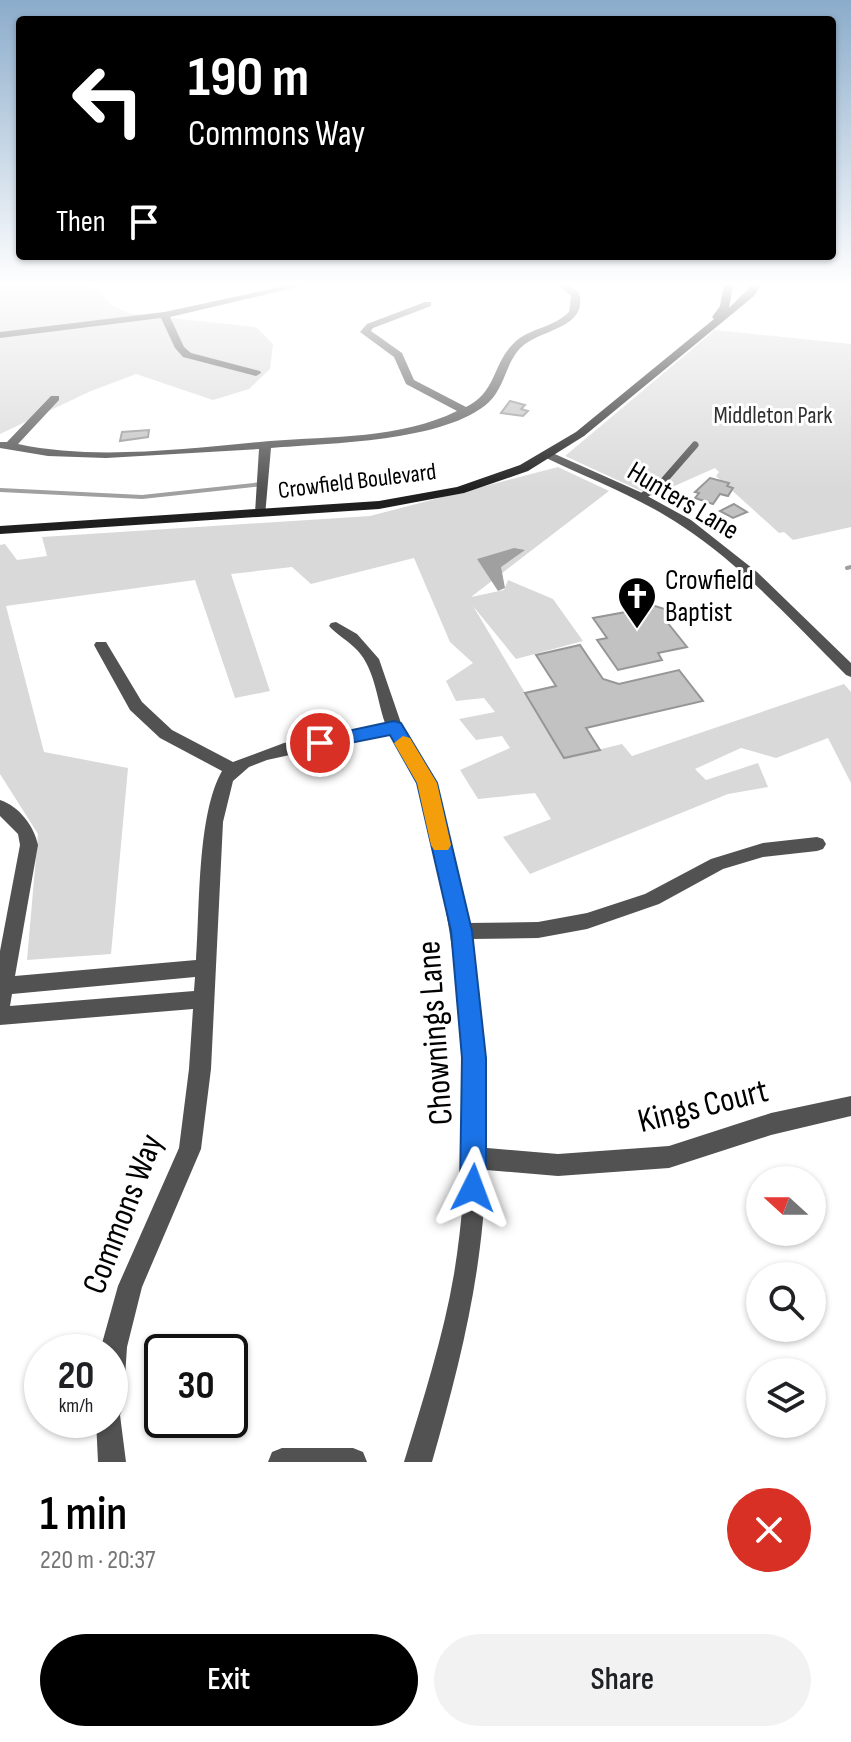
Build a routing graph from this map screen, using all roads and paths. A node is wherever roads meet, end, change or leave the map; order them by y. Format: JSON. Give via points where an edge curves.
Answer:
{"nodes":[{"id":1,"x":185,"y":353,"type":"edge"},
{"id":2,"x":395,"y":353,"type":"edge"},
{"id":3,"x":512,"y":353,"type":"edge"},
{"id":4,"x":677,"y":353,"type":"edge"},
{"id":5,"x":256,"y":373,"type":"dead end"},
{"id":6,"x":55,"y":398,"type":"dead end"},
{"id":7,"x":465,"y":411,"type":"junction"},
{"id":8,"x":265,"y":445,"type":"junction"},
{"id":9,"x":695,"y":445,"type":"dead end"},
{"id":10,"x":5,"y":446,"type":"edge"},
{"id":11,"x":548,"y":455,"type":"junction"},
{"id":12,"x":641,"y":497,"type":"junction"},
{"id":13,"x":261,"y":513,"type":"junction"},
{"id":14,"x":0,"y":530,"type":"edge"},
{"id":15,"x":336,"y":626,"type":"dead end"},
{"id":16,"x":101,"y":645,"type":"dead end"},
{"id":17,"x":851,"y":672,"type":"edge"},
{"id":18,"x":394,"y":727,"type":"junction"},
{"id":19,"x":233,"y":769,"type":"junction"},
{"id":20,"x":0,"y":806,"type":"edge"},
{"id":21,"x":817,"y":844,"type":"dead end"},
{"id":22,"x":461,"y":931,"type":"junction"},
{"id":23,"x":207,"y":967,"type":"junction"},
{"id":24,"x":1,"y":992,"type":"edge"},
{"id":25,"x":205,"y":999,"type":"junction"},
{"id":26,"x":0,"y":1016,"type":"edge"},
{"id":27,"x":851,"y":1106,"type":"edge"},
{"id":28,"x":475,"y":1158,"type":"junction"},
{"id":29,"x":117,"y":1334,"type":"edge"},
{"id":30,"x":110,"y":1438,"type":"edge"},
{"id":31,"x":112,"y":1462,"type":"edge"},
{"id":32,"x":282,"y":1462,"type":"edge"},
{"id":33,"x":353,"y":1462,"type":"edge"},
{"id":34,"x":418,"y":1462,"type":"edge"}],
"edges":[{"from":1,"to":5,"type":"street"},
{"from":2,"to":7,"type":"street","via":[[410,382]]},
{"from":3,"to":7,"type":"street","via":[[495,391]]},
{"from":4,"to":11,"type":"main road","name":"Crowfield Boulevard"},
{"from":6,"to":10,"type":"street"},
{"from":7,"to":8,"type":"street","via":[[408,432]]},
{"from":8,"to":10,"type":"street","via":[[125,453]]},
{"from":8,"to":13,"type":"street"},
{"from":9,"to":12,"type":"lane","via":[[660,485]]},
{"from":11,"to":12,"type":"street","name":"Hunters Lane"},
{"from":11,"to":13,"type":"main road","name":"Crowfield Boulevard","via":[[460,490],[379,505]]},
{"from":12,"to":17,"type":"street","name":"Hunters Lane","via":[[729,554]]},
{"from":13,"to":14,"type":"main road","name":"Crowfield Boulevard"},
{"from":15,"to":18,"type":"street","name":"Chownings Lane","via":[[363,642],[379,671]]},
{"from":16,"to":19,"type":"street","via":[[136,706],[166,734]]},
{"from":18,"to":19,"type":"street","via":[[256,758]]},
{"from":18,"to":22,"type":"street","name":"Chownings Lane","via":[[427,783]]},
{"from":19,"to":23,"type":"street","name":"Commons Way","via":[[222,787],[214,822]]},
{"from":20,"to":24,"type":"street","via":[[26,831],[29,845]]},
{"from":21,"to":22,"type":"street","via":[[763,850],[717,864],[652,899],[587,921],[538,930]]},
{"from":22,"to":28,"type":"street","name":"Chownings Lane","via":[[474,1058]]},
{"from":23,"to":24,"type":"street"},
{"from":23,"to":25,"type":"street","name":"Commons Way"},
{"from":25,"to":26,"type":"street"},
{"from":25,"to":29,"type":"street","name":"Commons Way","via":[[190,1149],[130,1286]]},
{"from":27,"to":28,"type":"street","name":"Kings Court","via":[[771,1124],[669,1157],[558,1165]]},
{"from":28,"to":34,"type":"street","name":"Chownings Lane","via":[[469,1247],[444,1373]]},
{"from":30,"to":31,"type":"street"},
{"from":32,"to":33,"type":"street"}]}
